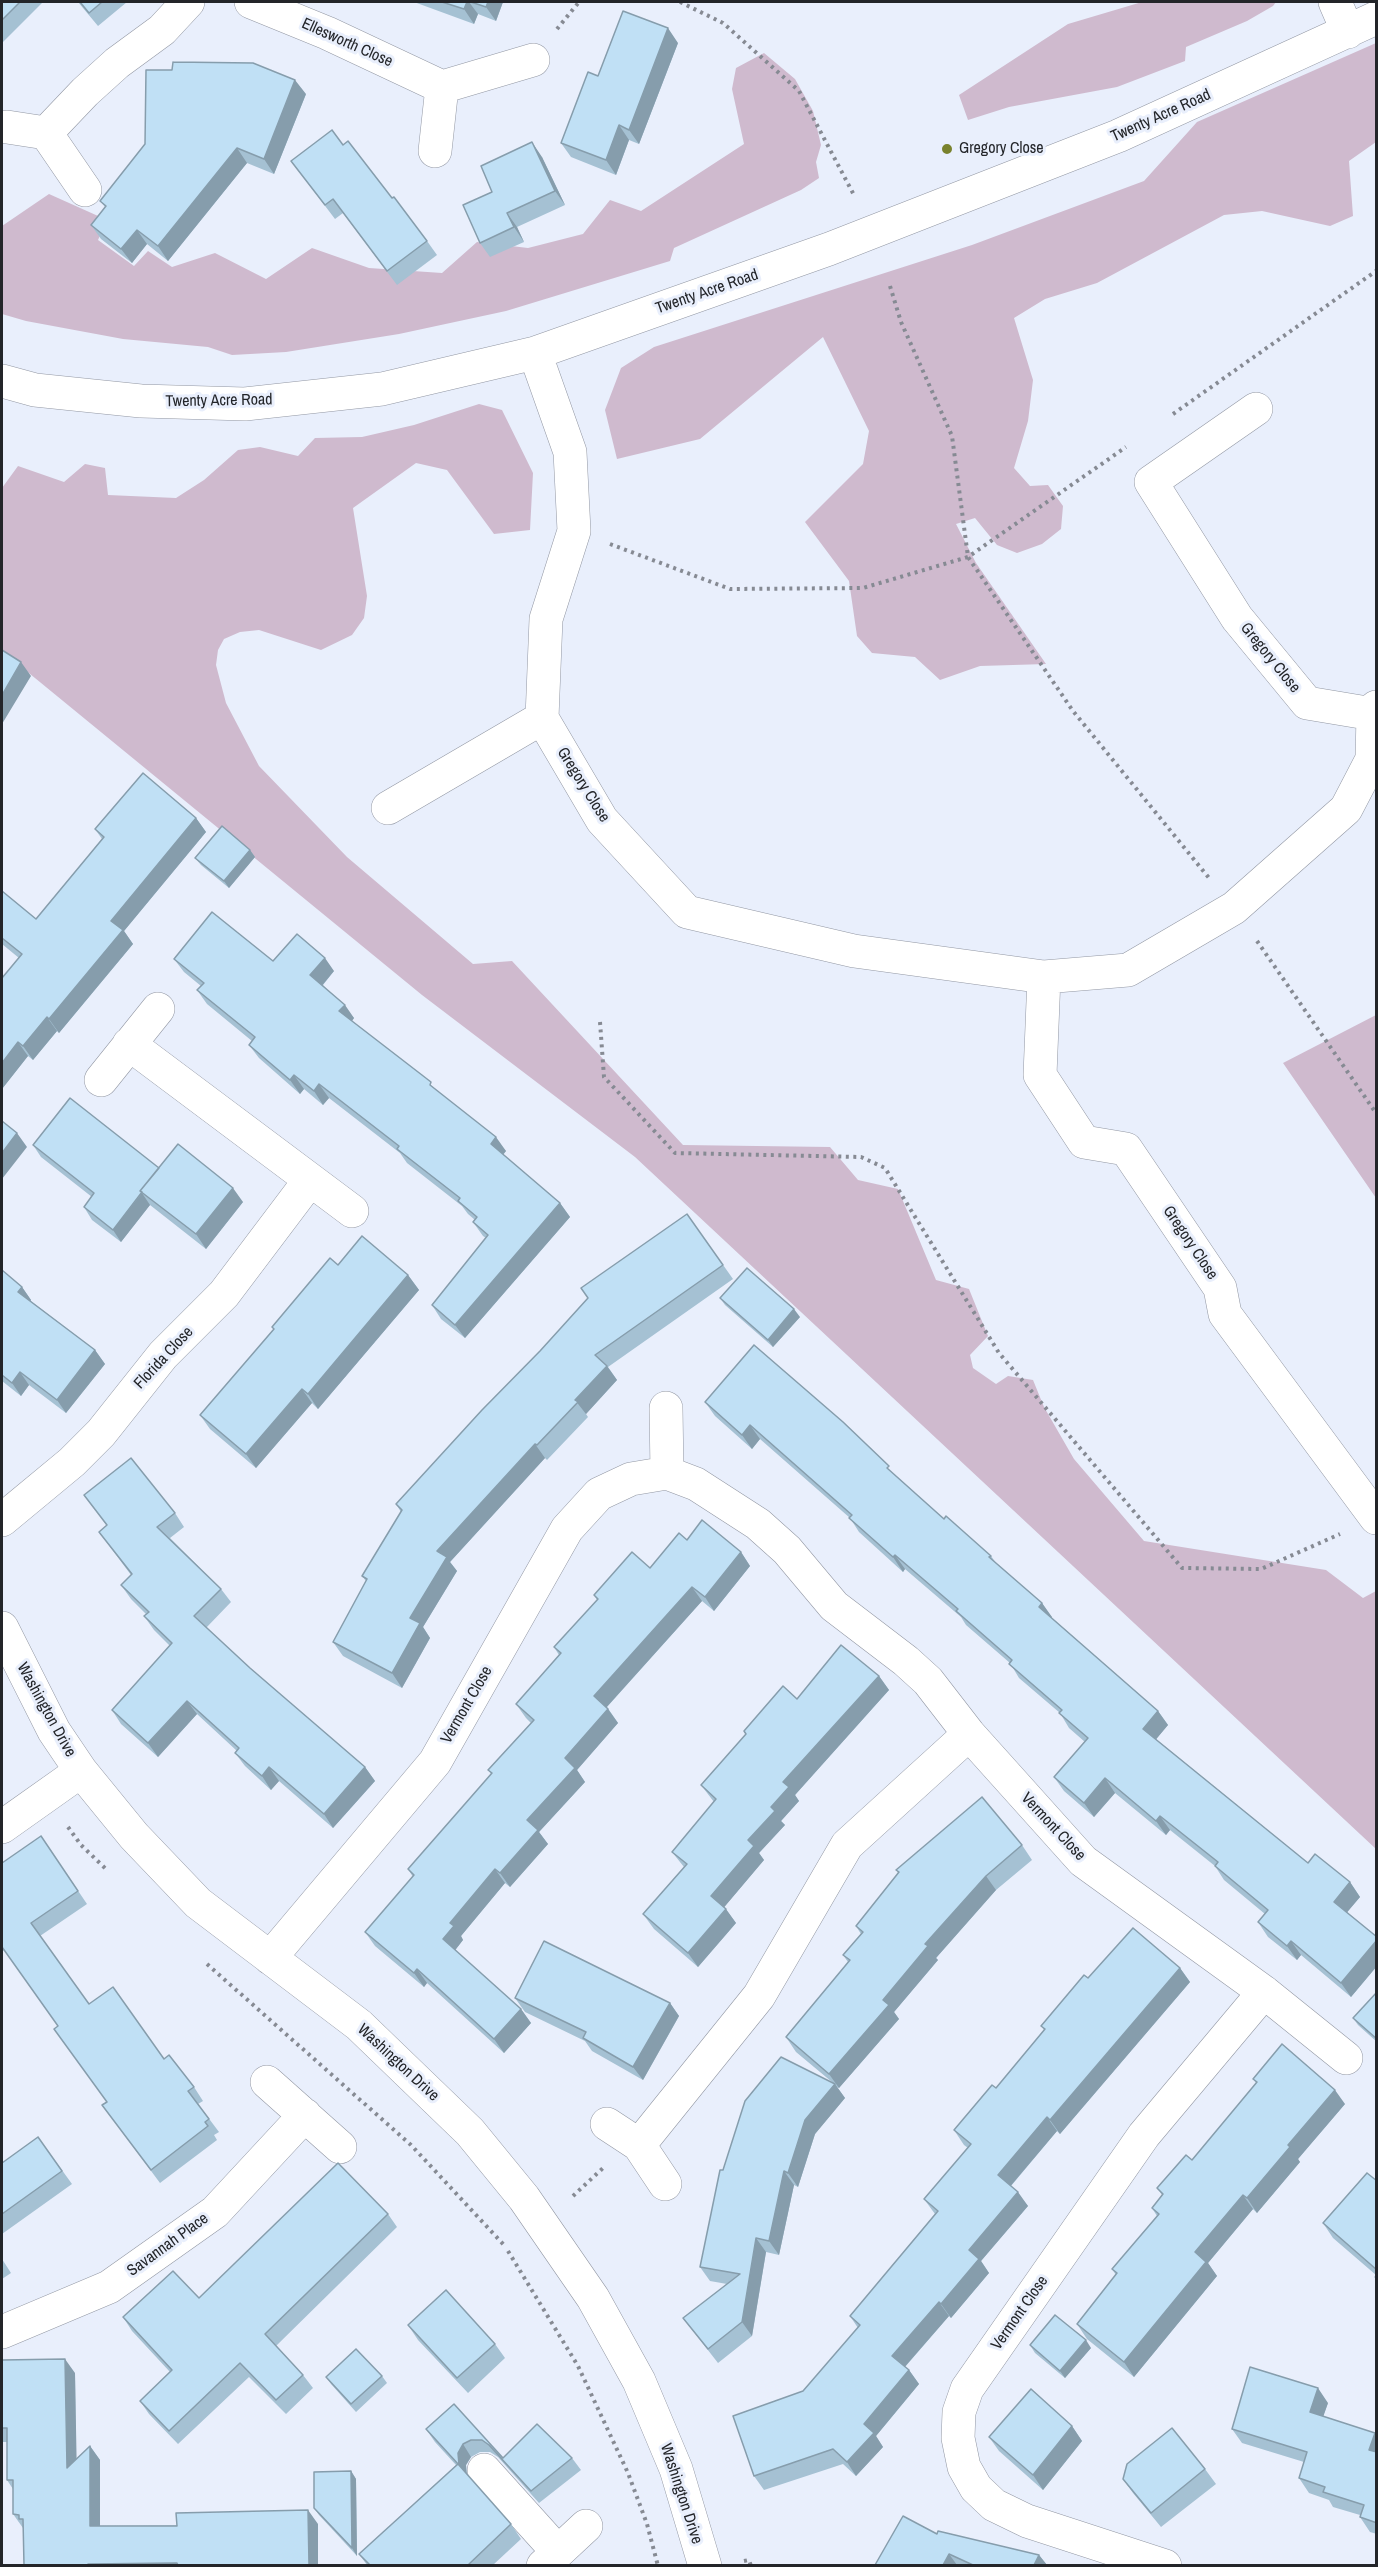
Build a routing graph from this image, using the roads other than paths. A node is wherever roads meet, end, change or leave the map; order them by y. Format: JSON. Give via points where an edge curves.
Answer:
{"nodes":[{"id":1,"x":188,"y":2,"type":"edge"},
{"id":2,"x":251,"y":2,"type":"edge"},
{"id":3,"x":1335,"y":2,"type":"edge"},
{"id":4,"x":1377,"y":18,"type":"edge"},
{"id":5,"x":1348,"y":32,"type":"junction"},
{"id":6,"x":533,"y":60,"type":"dead end"},
{"id":7,"x":441,"y":87,"type":"junction"},
{"id":8,"x":7,"y":127,"type":"dead end"},
{"id":9,"x":46,"y":133,"type":"junction"},
{"id":10,"x":435,"y":151,"type":"dead end"},
{"id":11,"x":85,"y":190,"type":"dead end"},
{"id":12,"x":535,"y":353,"type":"junction"},
{"id":13,"x":2,"y":381,"type":"edge"},
{"id":14,"x":1256,"y":409,"type":"dead end"},
{"id":15,"x":1375,"y":710,"type":"edge"},
{"id":16,"x":542,"y":718,"type":"junction"},
{"id":17,"x":1374,"y":760,"type":"edge"},
{"id":18,"x":388,"y":808,"type":"dead end"},
{"id":19,"x":1044,"y":977,"type":"junction"},
{"id":20,"x":158,"y":1009,"type":"dead end"},
{"id":21,"x":129,"y":1044,"type":"junction"},
{"id":22,"x":101,"y":1080,"type":"dead end"},
{"id":23,"x":310,"y":1180,"type":"junction"},
{"id":24,"x":352,"y":1211,"type":"dead end"},
{"id":25,"x":666,"y":1408,"type":"dead end"},
{"id":26,"x":667,"y":1473,"type":"junction"},
{"id":27,"x":1377,"y":1518,"type":"edge"},
{"id":28,"x":2,"y":1520,"type":"edge"},
{"id":29,"x":2,"y":1628,"type":"edge"},
{"id":30,"x":969,"y":1734,"type":"junction"},
{"id":31,"x":81,"y":1771,"type":"junction"},
{"id":32,"x":2,"y":1827,"type":"edge"},
{"id":33,"x":270,"y":1958,"type":"junction"},
{"id":34,"x":1264,"y":1992,"type":"junction"},
{"id":35,"x":1346,"y":2058,"type":"dead end"},
{"id":36,"x":267,"y":2082,"type":"dead end"},
{"id":37,"x":305,"y":2115,"type":"junction"},
{"id":38,"x":607,"y":2124,"type":"dead end"},
{"id":39,"x":639,"y":2145,"type":"junction"},
{"id":40,"x":340,"y":2147,"type":"dead end"},
{"id":41,"x":665,"y":2184,"type":"dead end"},
{"id":42,"x":2,"y":2332,"type":"edge"},
{"id":43,"x":484,"y":2470,"type":"dead end"},
{"id":44,"x":586,"y":2526,"type":"dead end"},
{"id":45,"x":550,"y":2559,"type":"edge"},
{"id":46,"x":705,"y":2565,"type":"edge"},
{"id":47,"x":1165,"y":2565,"type":"edge"}],
"edges":[{"from":1,"to":9,"type":"street","via":[[162,30],[85,92]]},
{"from":2,"to":7,"type":"street","name":"Ellesworth Close"},
{"from":3,"to":5,"type":"street"},
{"from":4,"to":5,"type":"street","name":"Twenty Acre Road"},
{"from":5,"to":12,"type":"street","name":"Twenty Acre Road","via":[[1075,153],[829,249]]},
{"from":6,"to":7,"type":"street"},
{"from":7,"to":10,"type":"street"},
{"from":8,"to":9,"type":"street"},
{"from":9,"to":11,"type":"street"},
{"from":12,"to":13,"type":"street","name":"Twenty Acre Road","via":[[382,389],[245,404],[141,401],[35,390]]},
{"from":12,"to":16,"type":"street","via":[[570,452],[574,531],[546,619]]},
{"from":14,"to":15,"type":"street","name":"Gregory Close","via":[[1151,482],[1237,618],[1307,703]]},
{"from":15,"to":17,"type":"street","name":"Gregory Close"},
{"from":16,"to":18,"type":"street"},
{"from":16,"to":19,"type":"street","name":"Gregory Close","via":[[602,820],[687,912],[854,951]]},
{"from":17,"to":19,"type":"street","name":"Gregory Close","via":[[1346,809],[1234,908],[1128,970]]},
{"from":19,"to":27,"type":"street","name":"Gregory Close","via":[[1040,1074],[1084,1142],[1125,1149],[1220,1288],[1225,1314]]},
{"from":20,"to":21,"type":"street"},
{"from":21,"to":22,"type":"street"},
{"from":21,"to":23,"type":"street"},
{"from":23,"to":24,"type":"street"},
{"from":23,"to":28,"type":"street","name":"Florida Close","via":[[224,1294],[163,1355],[101,1433]]},
{"from":25,"to":26,"type":"street"},
{"from":26,"to":30,"type":"street","name":"Vermont Close","via":[[696,1484],[758,1524],[787,1550],[834,1606],[928,1681]]},
{"from":26,"to":33,"type":"street","name":"Vermont Close","via":[[631,1479],[599,1494],[567,1529],[435,1762]]},
{"from":29,"to":31,"type":"street","name":"Washington Drive","via":[[54,1731]]},
{"from":30,"to":34,"type":"street","name":"Vermont Close","via":[[1083,1861]]},
{"from":30,"to":39,"type":"street","via":[[847,1845],[759,1996]]},
{"from":31,"to":32,"type":"street"},
{"from":31,"to":33,"type":"street","name":"Washington Drive","via":[[134,1836],[198,1903]]},
{"from":33,"to":46,"type":"street","name":"Washington Drive","via":[[359,2025],[470,2132],[524,2198],[593,2298],[639,2381],[676,2469]]},
{"from":34,"to":35,"type":"street","name":"Vermont Close"},
{"from":34,"to":47,"type":"street","name":"Vermont Close","via":[[1144,2135],[967,2388],[960,2412],[958,2438],[964,2467],[976,2488],[994,2505],[1027,2521]]},
{"from":36,"to":37,"type":"street"},
{"from":37,"to":40,"type":"street"},
{"from":37,"to":42,"type":"street","name":"Savannah Place","via":[[214,2212],[110,2287]]},
{"from":38,"to":39,"type":"street"},
{"from":39,"to":41,"type":"street"},
{"from":43,"to":45,"type":"street"},
{"from":44,"to":45,"type":"street"}]}
